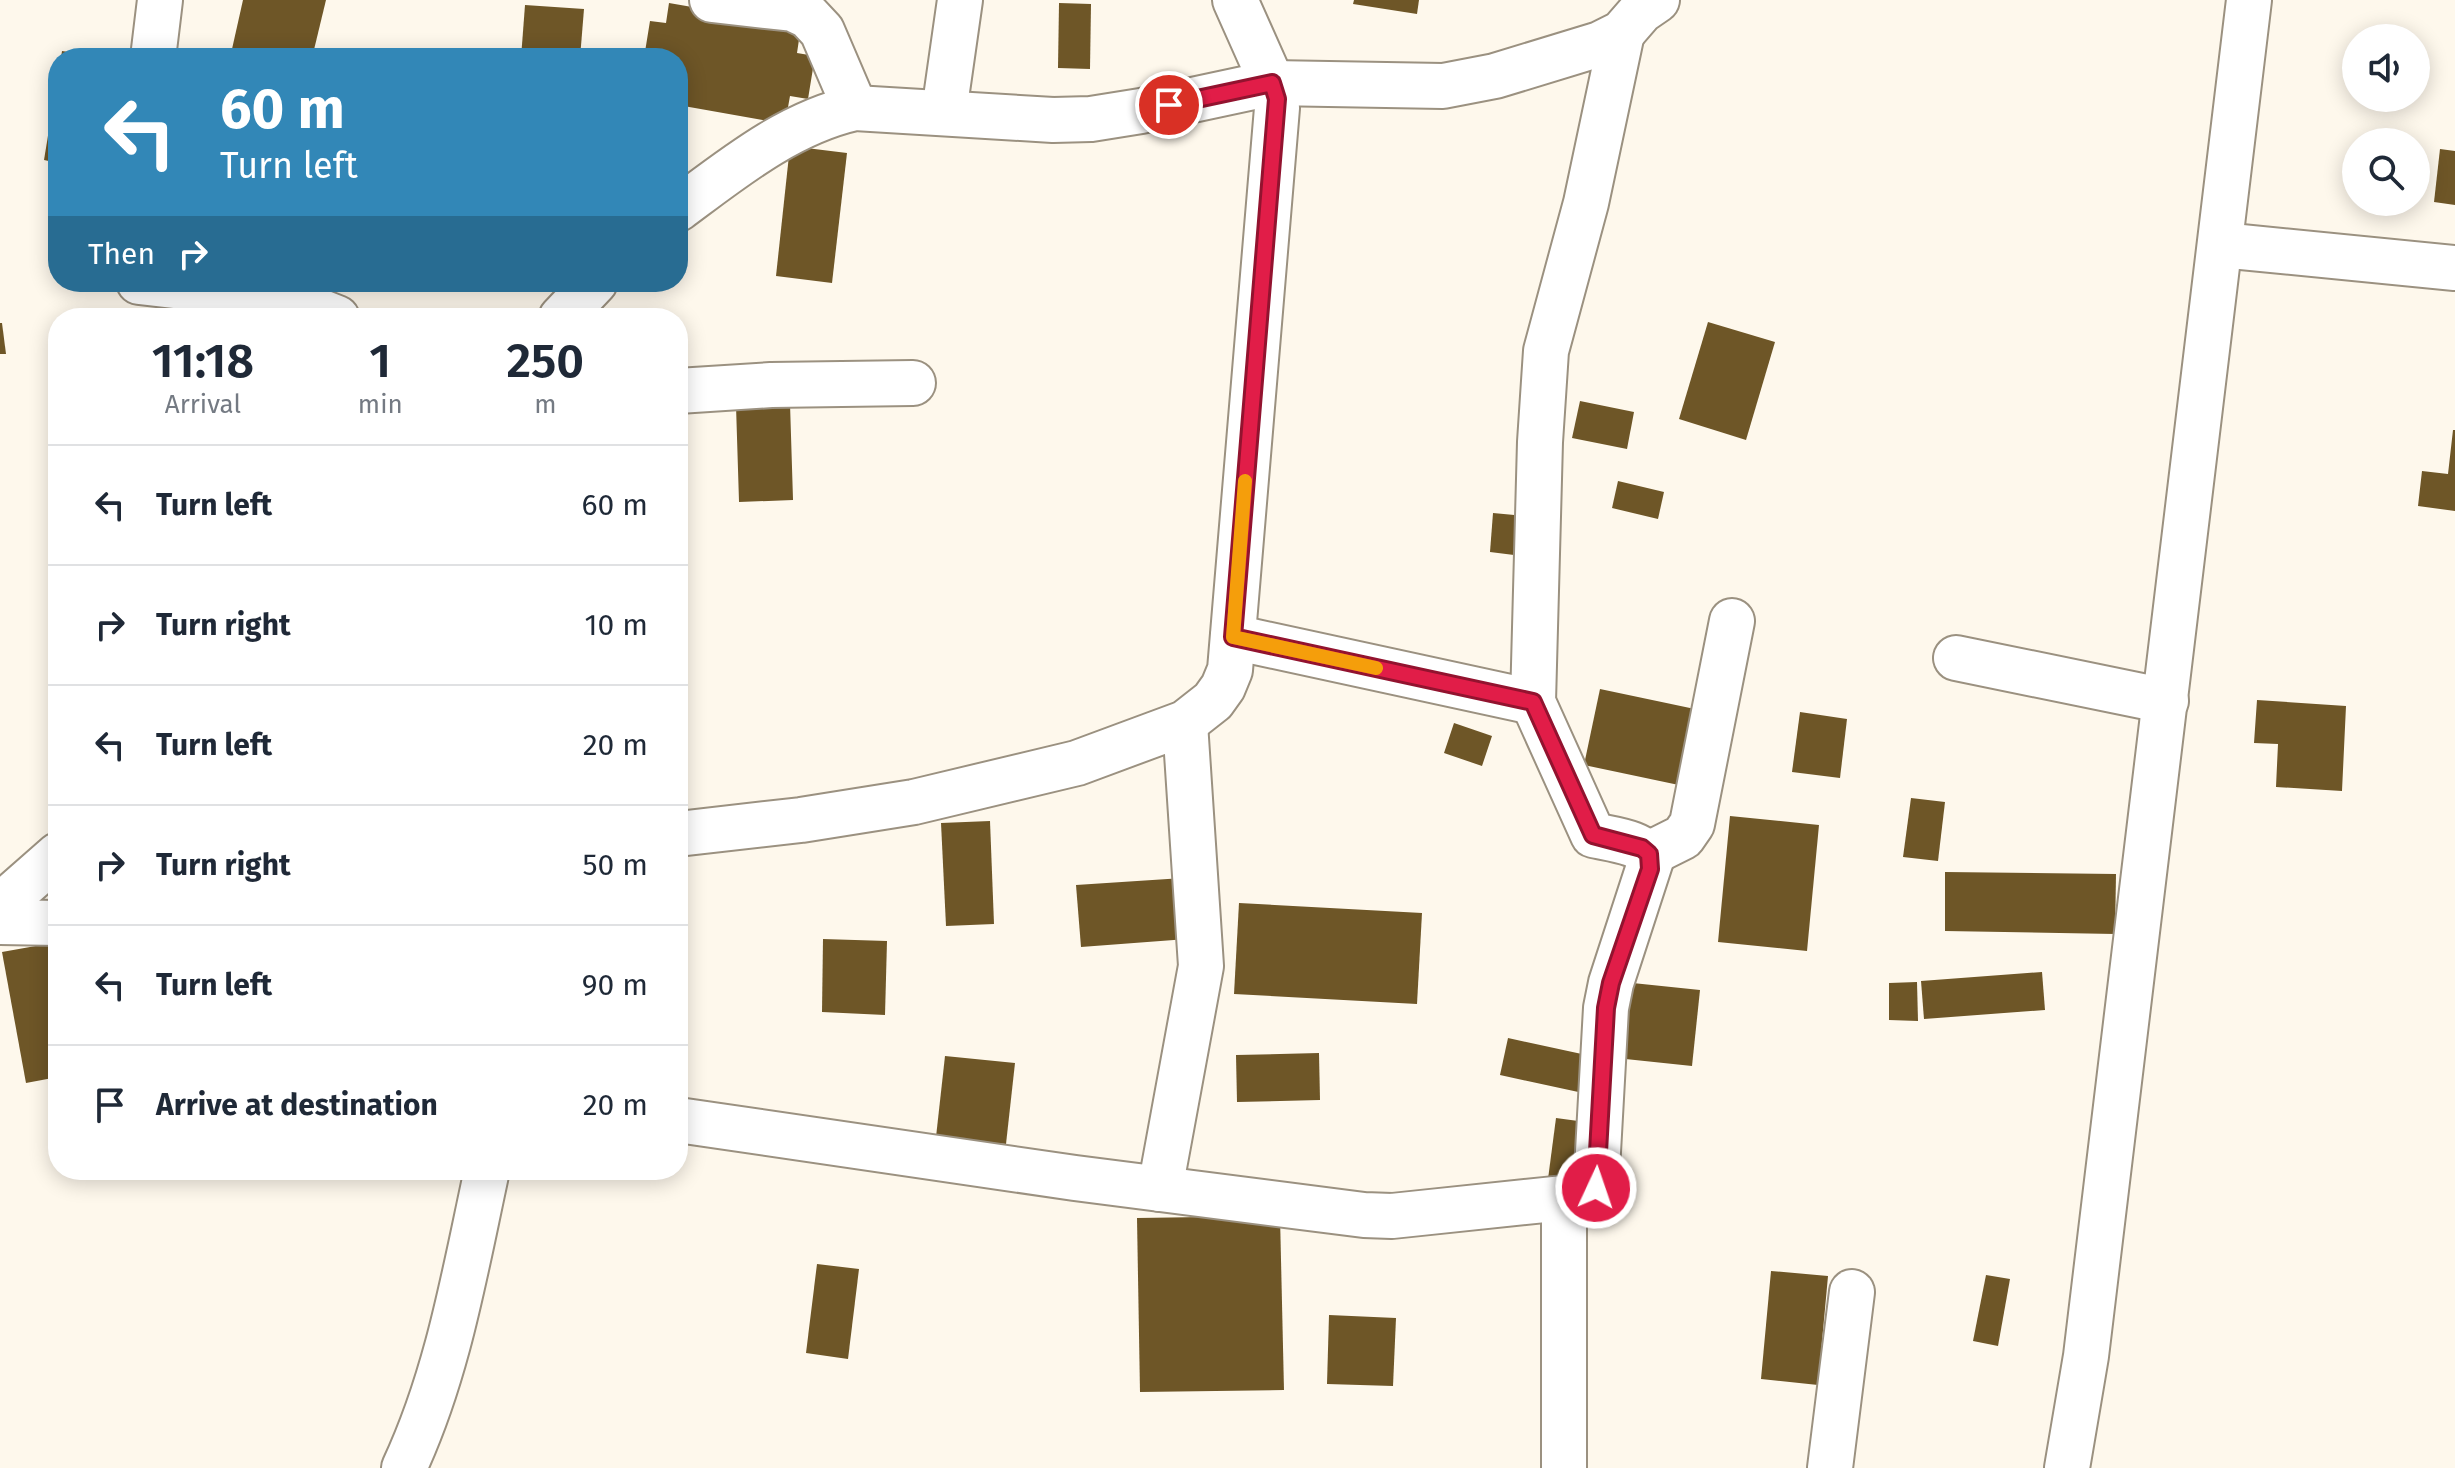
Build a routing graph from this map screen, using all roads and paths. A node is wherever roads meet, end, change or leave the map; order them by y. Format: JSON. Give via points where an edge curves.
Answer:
{"nodes":[{"id":1,"x":160,"y":0,"type":"edge"},
{"id":2,"x":712,"y":0,"type":"edge"},
{"id":3,"x":960,"y":0,"type":"edge"},
{"id":4,"x":1235,"y":0,"type":"edge"},
{"id":5,"x":1657,"y":0,"type":"edge"},
{"id":6,"x":2249,"y":0,"type":"edge"},
{"id":7,"x":1622,"y":33,"type":"junction"},
{"id":8,"x":154,"y":48,"type":"edge"},
{"id":9,"x":1272,"y":83,"type":"junction"},
{"id":10,"x":855,"y":108,"type":"junction"},
{"id":11,"x":944,"y":112,"type":"junction"},
{"id":12,"x":688,"y":202,"type":"edge"},
{"id":13,"x":2221,"y":245,"type":"junction"},
{"id":14,"x":2455,"y":268,"type":"edge"},
{"id":15,"x":227,"y":292,"type":"edge"},
{"id":16,"x":586,"y":292,"type":"edge"},
{"id":17,"x":312,"y":308,"type":"edge"},
{"id":18,"x":570,"y":308,"type":"edge"},
{"id":19,"x":913,"y":383,"type":"dead end"},
{"id":20,"x":688,"y":390,"type":"edge"},
{"id":21,"x":1732,"y":621,"type":"dead end"},
{"id":22,"x":1233,"y":637,"type":"junction"},
{"id":23,"x":1956,"y":658,"type":"dead end"},
{"id":24,"x":2166,"y":701,"type":"junction"},
{"id":25,"x":1533,"y":702,"type":"junction"},
{"id":26,"x":1185,"y":723,"type":"junction"},
{"id":27,"x":688,"y":833,"type":"edge"},
{"id":28,"x":1649,"y":854,"type":"junction"},
{"id":29,"x":48,"y":864,"type":"edge"},
{"id":30,"x":0,"y":906,"type":"edge"},
{"id":31,"x":0,"y":922,"type":"edge"},
{"id":32,"x":48,"y":923,"type":"edge"},
{"id":33,"x":688,"y":1122,"type":"edge"},
{"id":34,"x":485,"y":1180,"type":"edge"},
{"id":35,"x":1160,"y":1189,"type":"junction"},
{"id":36,"x":1564,"y":1198,"type":"junction"},
{"id":37,"x":1852,"y":1292,"type":"dead end"},
{"id":38,"x":404,"y":1468,"type":"edge"},
{"id":39,"x":1564,"y":1468,"type":"edge"},
{"id":40,"x":1830,"y":1468,"type":"edge"},
{"id":41,"x":2067,"y":1468,"type":"edge"}],
"edges":[{"from":1,"to":8,"type":"street"},
{"from":2,"to":10,"type":"street","via":[[793,9],[808,16],[822,31]]},
{"from":3,"to":11,"type":"street"},
{"from":4,"to":9,"type":"street"},
{"from":5,"to":7,"type":"street"},
{"from":6,"to":13,"type":"street"},
{"from":7,"to":9,"type":"street","via":[[1495,76],[1443,86]]},
{"from":7,"to":25,"type":"street","via":[[1586,203],[1546,351]]},
{"from":9,"to":11,"type":"street","via":[[1091,119]]},
{"from":9,"to":22,"type":"street","via":[[1277,108]]},
{"from":10,"to":11,"type":"street"},
{"from":10,"to":12,"type":"street","via":[[828,115],[767,146]]},
{"from":13,"to":14,"type":"street"},
{"from":13,"to":24,"type":"street"},
{"from":15,"to":17,"type":"street","via":[[289,299]]},
{"from":16,"to":18,"type":"street"},
{"from":19,"to":20,"type":"street"},
{"from":21,"to":28,"type":"street","via":[[1692,824],[1683,837]]},
{"from":22,"to":25,"type":"street"},
{"from":22,"to":26,"type":"street","via":[[1223,687]]},
{"from":23,"to":24,"type":"street"},
{"from":24,"to":41,"type":"street","via":[[2086,1356]]},
{"from":25,"to":28,"type":"street","via":[[1593,835]]},
{"from":26,"to":27,"type":"street","via":[[1077,763],[914,802]]},
{"from":26,"to":35,"type":"street","via":[[1201,966]]},
{"from":28,"to":36,"type":"street","via":[[1650,869],[1606,1008],[1596,1188],[1588,1195]]},
{"from":29,"to":30,"type":"street"},
{"from":31,"to":32,"type":"street"},
{"from":33,"to":35,"type":"street"},
{"from":34,"to":38,"type":"street","via":[[447,1350]]},
{"from":35,"to":36,"type":"street","via":[[1392,1216]]},
{"from":36,"to":39,"type":"street"},
{"from":37,"to":40,"type":"street"}]}
